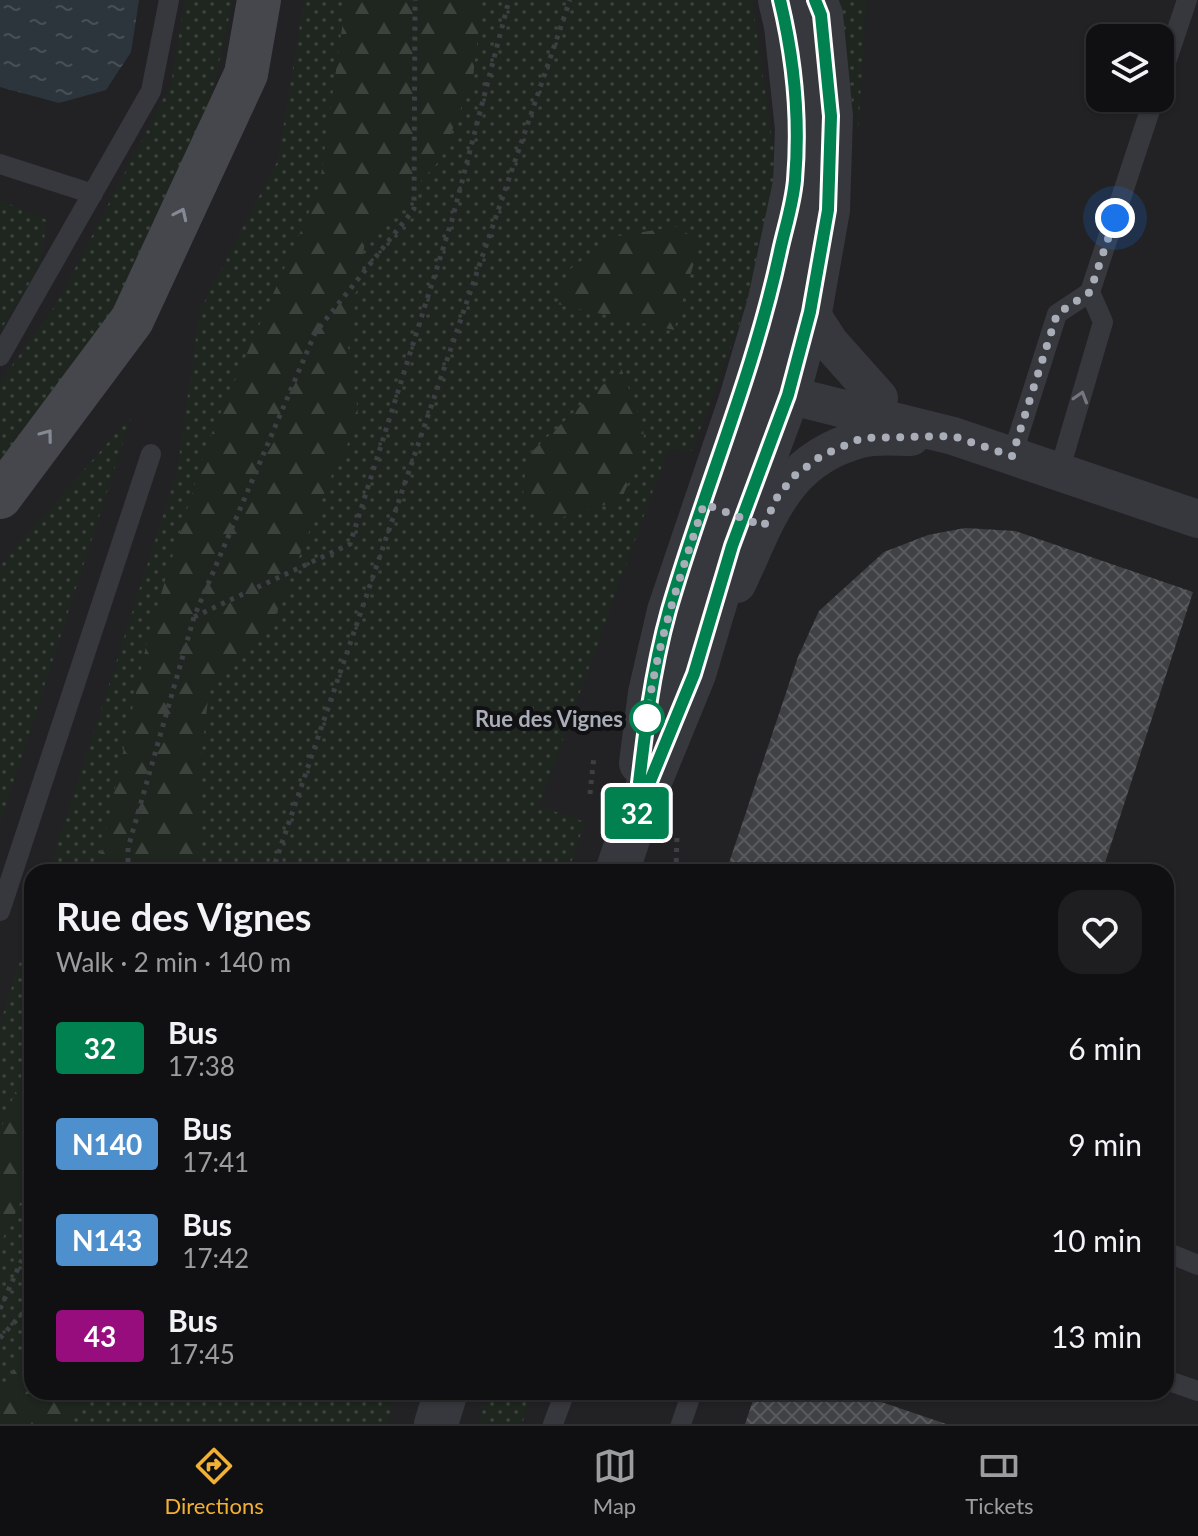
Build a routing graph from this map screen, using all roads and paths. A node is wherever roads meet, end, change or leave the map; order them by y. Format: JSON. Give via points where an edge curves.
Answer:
{"nodes":[{"id":1,"x":169,"y":0,"type":"edge"},
{"id":2,"x":259,"y":0,"type":"edge"},
{"id":3,"x":415,"y":0,"type":"edge"},
{"id":4,"x":509,"y":0,"type":"edge"},
{"id":5,"x":570,"y":0,"type":"edge"},
{"id":6,"x":780,"y":0,"type":"edge"},
{"id":7,"x":815,"y":0,"type":"edge"},
{"id":8,"x":1187,"y":0,"type":"edge"},
{"id":9,"x":1174,"y":39,"type":"edge"},
{"id":10,"x":1149,"y":112,"type":"edge"},
{"id":11,"x":0,"y":164,"type":"edge"},
{"id":12,"x":93,"y":194,"type":"junction"},
{"id":13,"x":1090,"y":292,"type":"junction"},
{"id":14,"x":810,"y":312,"type":"junction"},
{"id":15,"x":0,"y":356,"type":"edge"},
{"id":16,"x":773,"y":388,"type":"junction"},
{"id":17,"x":879,"y":398,"type":"junction"},
{"id":18,"x":953,"y":436,"type":"junction"},
{"id":19,"x":151,"y":454,"type":"dead end"},
{"id":20,"x":1012,"y":456,"type":"junction"},
{"id":21,"x":1059,"y":472,"type":"junction"},
{"id":22,"x":0,"y":497,"type":"edge"},
{"id":23,"x":1198,"y":519,"type":"edge"},
{"id":24,"x":194,"y":617,"type":"junction"},
{"id":25,"x":694,"y":674,"type":"junction"},
{"id":26,"x":596,"y":744,"type":"dead end"},
{"id":27,"x":590,"y":794,"type":"dead end"},
{"id":28,"x":635,"y":818,"type":"junction"},
{"id":29,"x":128,"y":864,"type":"edge"},
{"id":30,"x":275,"y":864,"type":"edge"},
{"id":31,"x":620,"y":864,"type":"edge"},
{"id":32,"x":0,"y":911,"type":"edge"},
{"id":33,"x":24,"y":1255,"type":"edge"},
{"id":34,"x":1174,"y":1255,"type":"edge"},
{"id":35,"x":1198,"y":1265,"type":"edge"},
{"id":36,"x":0,"y":1309,"type":"edge"},
{"id":37,"x":24,"y":1312,"type":"edge"},
{"id":38,"x":0,"y":1338,"type":"edge"},
{"id":39,"x":1174,"y":1383,"type":"edge"},
{"id":40,"x":1198,"y":1391,"type":"edge"},
{"id":41,"x":444,"y":1400,"type":"edge"},
{"id":42,"x":562,"y":1400,"type":"edge"},
{"id":43,"x":689,"y":1400,"type":"edge"},
{"id":44,"x":436,"y":1424,"type":"edge"},
{"id":45,"x":553,"y":1424,"type":"edge"},
{"id":46,"x":681,"y":1424,"type":"edge"}],
"edges":[{"from":1,"to":12,"type":"lane","via":[[151,91]]},
{"from":22,"to":2,"type":"main road","one_way":true,"via":[[132,320],[246,74]]},
{"from":3,"to":24,"type":"path","via":[[414,209],[315,333]]},
{"from":4,"to":24,"type":"path","via":[[452,220],[350,544]]},
{"from":5,"to":30,"type":"path"},
{"from":6,"to":16,"type":"street","via":[[796,116],[795,183],[769,304]]},
{"from":7,"to":14,"type":"street","via":[[831,116],[828,210]]},
{"from":8,"to":9,"type":"lane"},
{"from":10,"to":13,"type":"lane"},
{"from":11,"to":12,"type":"lane"},
{"from":12,"to":15,"type":"lane"},
{"from":13,"to":20,"type":"lane","via":[[1057,314]]},
{"from":21,"to":13,"type":"lane","one_way":true,"via":[[1103,322]]},
{"from":14,"to":16,"type":"street"},
{"from":14,"to":17,"type":"street"},
{"from":16,"to":17,"type":"street"},
{"from":16,"to":18,"type":"street"},
{"from":16,"to":25,"type":"street"},
{"from":16,"to":28,"type":"street","via":[[669,611],[650,693]]},
{"from":17,"to":18,"type":"street"},
{"from":18,"to":20,"type":"street"},
{"from":18,"to":25,"type":"street","via":[[862,438],[821,456],[793,477],[776,499]]},
{"from":19,"to":32,"type":"lane"},
{"from":20,"to":21,"type":"street"},
{"from":21,"to":23,"type":"street"},
{"from":24,"to":29,"type":"path","via":[[128,848]]},
{"from":25,"to":28,"type":"street"},
{"from":26,"to":27,"type":"path"},
{"from":28,"to":31,"type":"street"},
{"from":33,"to":36,"type":"path"},
{"from":34,"to":35,"type":"lane"},
{"from":37,"to":38,"type":"path"},
{"from":39,"to":40,"type":"lane"},
{"from":41,"to":44,"type":"street"},
{"from":42,"to":45,"type":"lane"},
{"from":43,"to":46,"type":"lane"}]}
